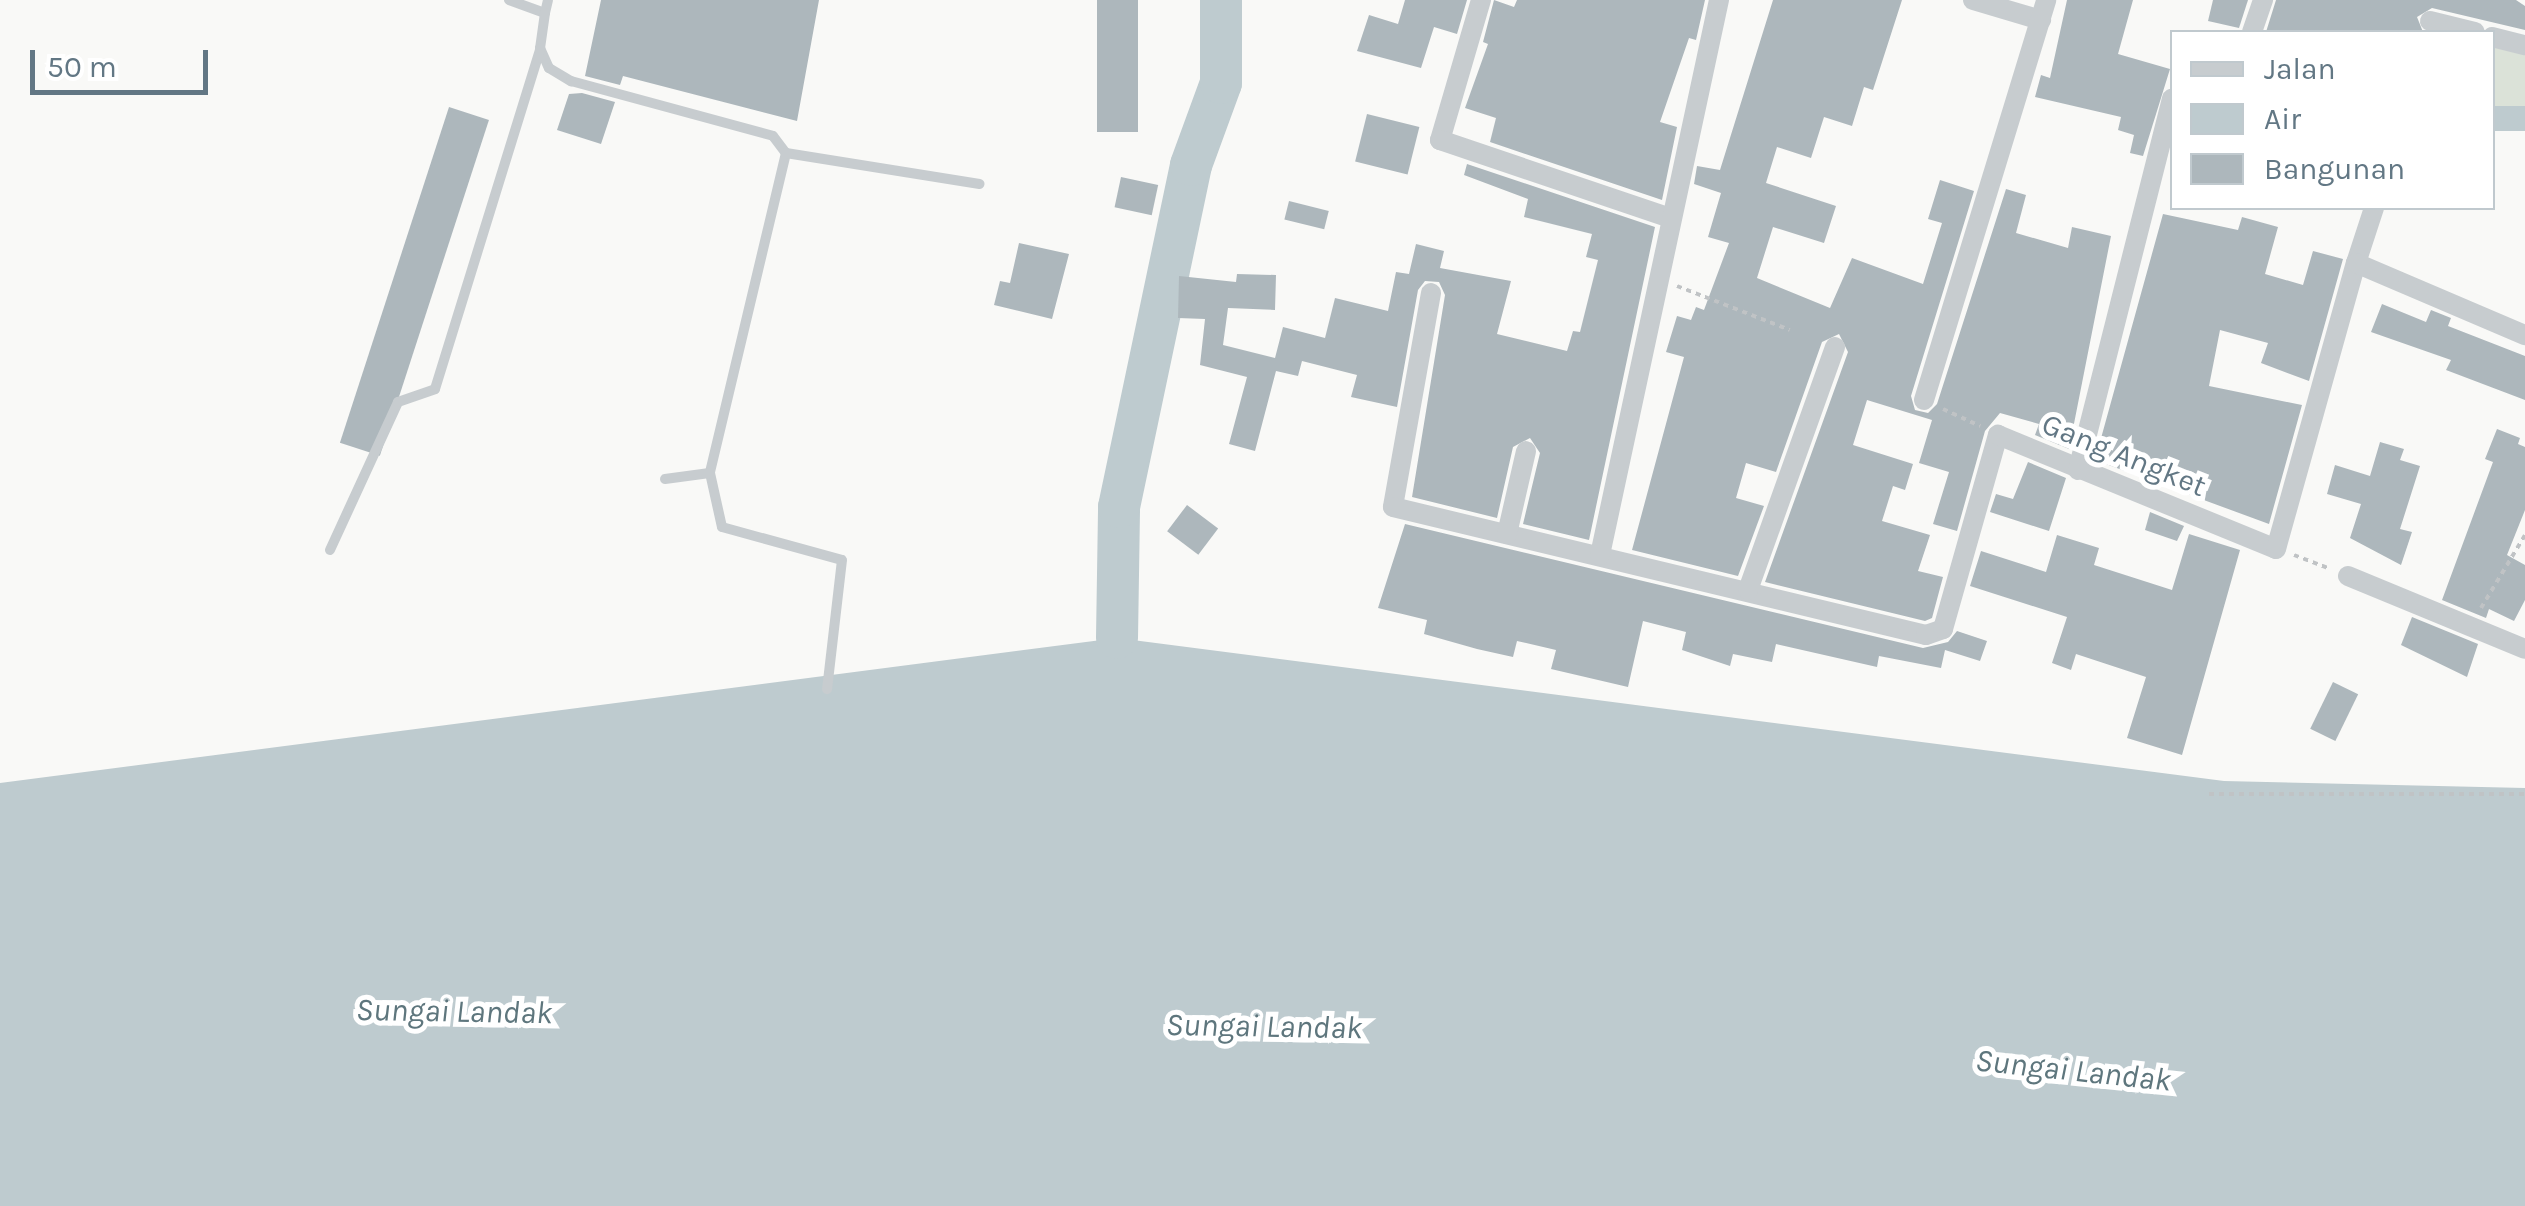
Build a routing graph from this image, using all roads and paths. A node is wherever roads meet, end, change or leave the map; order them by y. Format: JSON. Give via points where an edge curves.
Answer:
{"nodes":[{"id":1,"x":509,"y":0,"type":"edge"},
{"id":2,"x":548,"y":0,"type":"edge"},
{"id":3,"x":1481,"y":0,"type":"edge"},
{"id":4,"x":1719,"y":0,"type":"edge"},
{"id":5,"x":1973,"y":0,"type":"edge"},
{"id":6,"x":2263,"y":0,"type":"edge"},
{"id":7,"x":2044,"y":10,"type":"edge"},
{"id":8,"x":545,"y":13,"type":"junction"},
{"id":9,"x":2431,"y":18,"type":"edge"},
{"id":10,"x":2253,"y":30,"type":"edge"},
{"id":11,"x":2469,"y":30,"type":"edge"},
{"id":12,"x":2495,"y":38,"type":"edge"},
{"id":13,"x":2525,"y":46,"type":"edge"},
{"id":14,"x":540,"y":48,"type":"junction"},
{"id":15,"x":2170,"y":108,"type":"edge"},
{"id":16,"x":786,"y":153,"type":"junction"},
{"id":17,"x":980,"y":184,"type":"dead end"},
{"id":18,"x":2373,"y":210,"type":"edge"},
{"id":19,"x":1671,"y":218,"type":"junction"},
{"id":20,"x":2356,"y":263,"type":"junction"},
{"id":21,"x":1659,"y":279,"type":"junction"},
{"id":22,"x":1431,"y":292,"type":"dead end"},
{"id":23,"x":1790,"y":330,"type":"dead end"},
{"id":24,"x":2525,"y":336,"type":"edge"},
{"id":25,"x":1835,"y":348,"type":"dead end"},
{"id":26,"x":1924,"y":400,"type":"joint"},
{"id":27,"x":1998,"y":435,"type":"junction"},
{"id":28,"x":1526,"y":451,"type":"dead end"},
{"id":29,"x":2078,"y":470,"type":"junction"},
{"id":30,"x":710,"y":473,"type":"junction"},
{"id":31,"x":665,"y":479,"type":"dead end"},
{"id":32,"x":1507,"y":534,"type":"junction"},
{"id":33,"x":2525,"y":535,"type":"edge"},
{"id":34,"x":330,"y":550,"type":"dead end"},
{"id":35,"x":1600,"y":556,"type":"junction"},
{"id":36,"x":2348,"y":576,"type":"dead end"},
{"id":37,"x":1748,"y":590,"type":"junction"},
{"id":38,"x":2472,"y":607,"type":"dead end"},
{"id":39,"x":2525,"y":649,"type":"edge"},
{"id":40,"x":828,"y":689,"type":"dead end"},
{"id":41,"x":2209,"y":794,"type":"dead end"},
{"id":42,"x":2525,"y":794,"type":"edge"}],
"edges":[{"from":1,"to":8,"type":"lane"},
{"from":2,"to":8,"type":"lane"},
{"from":3,"to":19,"type":"street","via":[[1440,140]]},
{"from":4,"to":19,"type":"street"},
{"from":5,"to":7,"type":"street"},
{"from":6,"to":10,"type":"street"},
{"from":7,"to":26,"type":"street"},
{"from":8,"to":14,"type":"lane"},
{"from":9,"to":11,"type":"street"},
{"from":12,"to":13,"type":"street"},
{"from":14,"to":16,"type":"lane","via":[[548,68],[572,82],[773,136]]},
{"from":14,"to":34,"type":"lane","via":[[435,388],[398,402]]},
{"from":15,"to":29,"type":"street"},
{"from":16,"to":17,"type":"lane"},
{"from":16,"to":30,"type":"lane"},
{"from":18,"to":20,"type":"street"},
{"from":19,"to":21,"type":"street"},
{"from":20,"to":24,"type":"street"},
{"from":20,"to":29,"type":"street","name":"Gang Angket","via":[[2276,548]]},
{"from":21,"to":23,"type":"path"},
{"from":21,"to":35,"type":"street"},
{"from":22,"to":32,"type":"street","name":"Gang Angket","via":[[1393,507]]},
{"from":25,"to":37,"type":"street"},
{"from":26,"to":27,"type":"path"},
{"from":27,"to":29,"type":"street","name":"Gang Angket"},
{"from":27,"to":37,"type":"street","name":"Gang Angket","via":[[1941,632],[1926,635]]},
{"from":28,"to":32,"type":"street"},
{"from":30,"to":31,"type":"lane"},
{"from":30,"to":40,"type":"lane","via":[[722,527],[842,560]]},
{"from":32,"to":35,"type":"street","name":"Gang Angket"},
{"from":33,"to":38,"type":"path","via":[[2492,601]]},
{"from":35,"to":37,"type":"street","name":"Gang Angket"},
{"from":36,"to":39,"type":"street"},
{"from":41,"to":42,"type":"path"}]}
